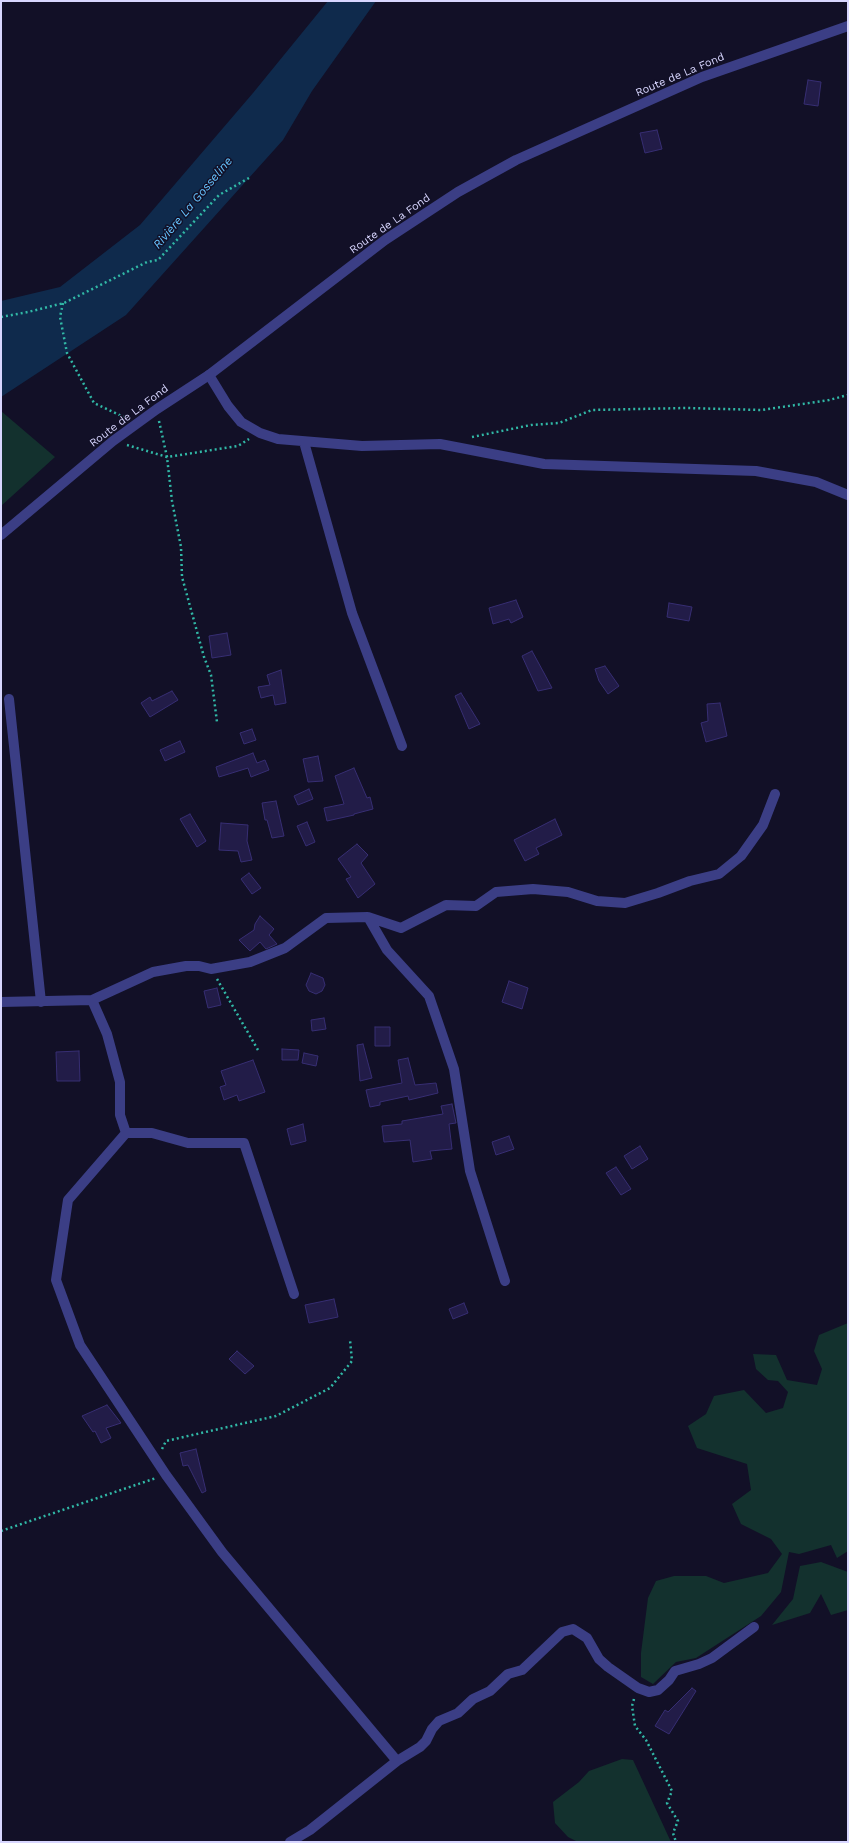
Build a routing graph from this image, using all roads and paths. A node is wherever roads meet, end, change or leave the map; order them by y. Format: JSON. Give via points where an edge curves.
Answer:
{"nodes":[{"id":1,"x":848,"y":26,"type":"edge"},
{"id":2,"x":249,"y":178,"type":"dead end"},
{"id":3,"x":64,"y":303,"type":"junction"},
{"id":4,"x":1,"y":317,"type":"edge"},
{"id":5,"x":208,"y":375,"type":"junction"},
{"id":6,"x":848,"y":394,"type":"edge"},
{"id":7,"x":157,"y":409,"type":"junction"},
{"id":8,"x":137,"y":424,"type":"junction"},
{"id":9,"x":260,"y":433,"type":"junction"},
{"id":10,"x":470,"y":438,"type":"dead end"},
{"id":11,"x":113,"y":441,"type":"junction"},
{"id":12,"x":304,"y":442,"type":"junction"},
{"id":13,"x":167,"y":457,"type":"junction"},
{"id":14,"x":848,"y":495,"type":"edge"},
{"id":15,"x":1,"y":535,"type":"edge"},
{"id":16,"x":9,"y":699,"type":"dead end"},
{"id":17,"x":217,"y":722,"type":"dead end"},
{"id":18,"x":402,"y":746,"type":"dead end"},
{"id":19,"x":775,"y":794,"type":"dead end"},
{"id":20,"x":368,"y":917,"type":"junction"},
{"id":21,"x":211,"y":969,"type":"junction"},
{"id":22,"x":92,"y":1000,"type":"junction"},
{"id":23,"x":1,"y":1002,"type":"edge"},
{"id":24,"x":41,"y":1002,"type":"junction"},
{"id":25,"x":258,"y":1050,"type":"dead end"},
{"id":26,"x":126,"y":1133,"type":"junction"},
{"id":27,"x":505,"y":1281,"type":"dead end"},
{"id":28,"x":294,"y":1294,"type":"dead end"},
{"id":29,"x":350,"y":1340,"type":"dead end"},
{"id":30,"x":160,"y":1452,"type":"dead end"},
{"id":31,"x":166,"y":1474,"type":"junction"},
{"id":32,"x":1,"y":1531,"type":"edge"},
{"id":33,"x":754,"y":1626,"type":"dead end"},
{"id":34,"x":638,"y":1688,"type":"junction"},
{"id":35,"x":398,"y":1761,"type":"junction"},
{"id":36,"x":290,"y":1842,"type":"edge"},
{"id":37,"x":676,"y":1842,"type":"edge"}],
"edges":[{"from":1,"to":5,"type":"street","name":"Route de La Fond","via":[[702,77],[503,167],[458,192],[385,240]]},
{"from":2,"to":3,"type":"path","via":[[219,195],[158,260],[147,262]]},
{"from":3,"to":4,"type":"path"},
{"from":3,"to":8,"type":"path","via":[[60,317],[67,353],[94,403]]},
{"from":5,"to":7,"type":"street","name":"Route de La Fond"},
{"from":5,"to":9,"type":"street","via":[[240,422]]},
{"from":6,"to":10,"type":"path","via":[[829,400],[762,410],[592,410],[559,423],[531,425]]},
{"from":7,"to":8,"type":"street","name":"Route de La Fond"},
{"from":7,"to":13,"type":"path"},
{"from":8,"to":11,"type":"street","name":"Route de La Fond"},
{"from":9,"to":12,"type":"street","via":[[278,439]]},
{"from":9,"to":13,"type":"path","via":[[238,446]]},
{"from":11,"to":13,"type":"path"},
{"from":11,"to":15,"type":"street","name":"Route de La Fond"},
{"from":12,"to":14,"type":"street","via":[[362,446],[440,444],[544,464],[756,471],[816,482]]},
{"from":12,"to":18,"type":"street","via":[[352,613]]},
{"from":13,"to":17,"type":"path","via":[[181,547],[182,577],[211,675]]},
{"from":16,"to":24,"type":"street"},
{"from":19,"to":20,"type":"street","via":[[763,825],[741,856],[719,874],[625,903],[597,901],[568,892],[533,889],[496,892],[476,906],[446,905],[401,928]]},
{"from":20,"to":21,"type":"street","via":[[326,918],[285,948],[250,962]]},
{"from":20,"to":27,"type":"street","via":[[387,950],[429,996],[454,1070],[470,1171]]},
{"from":21,"to":22,"type":"street","via":[[186,966],[153,972]]},
{"from":21,"to":25,"type":"path"},
{"from":22,"to":24,"type":"street"},
{"from":22,"to":26,"type":"street","via":[[107,1034],[120,1082],[120,1115]]},
{"from":23,"to":24,"type":"street"},
{"from":26,"to":28,"type":"street","via":[[152,1133],[188,1143],[244,1143]]},
{"from":26,"to":31,"type":"street","via":[[68,1200],[56,1280],[80,1345]]},
{"from":29,"to":30,"type":"path","via":[[352,1361],[330,1388],[276,1416],[166,1441]]},
{"from":31,"to":32,"type":"path"},
{"from":31,"to":35,"type":"street","via":[[222,1552]]},
{"from":33,"to":34,"type":"street","via":[[712,1658],[700,1664],[675,1670],[658,1690],[649,1692]]},
{"from":34,"to":35,"type":"street","via":[[599,1659],[587,1638],[573,1628],[562,1632],[522,1670],[508,1674],[490,1691],[473,1699],[458,1713],[439,1721],[420,1747]]},
{"from":34,"to":37,"type":"path","via":[[632,1706],[635,1726],[646,1740],[672,1791],[667,1803],[678,1821],[673,1834]]},
{"from":35,"to":36,"type":"street","via":[[310,1830]]}]}
